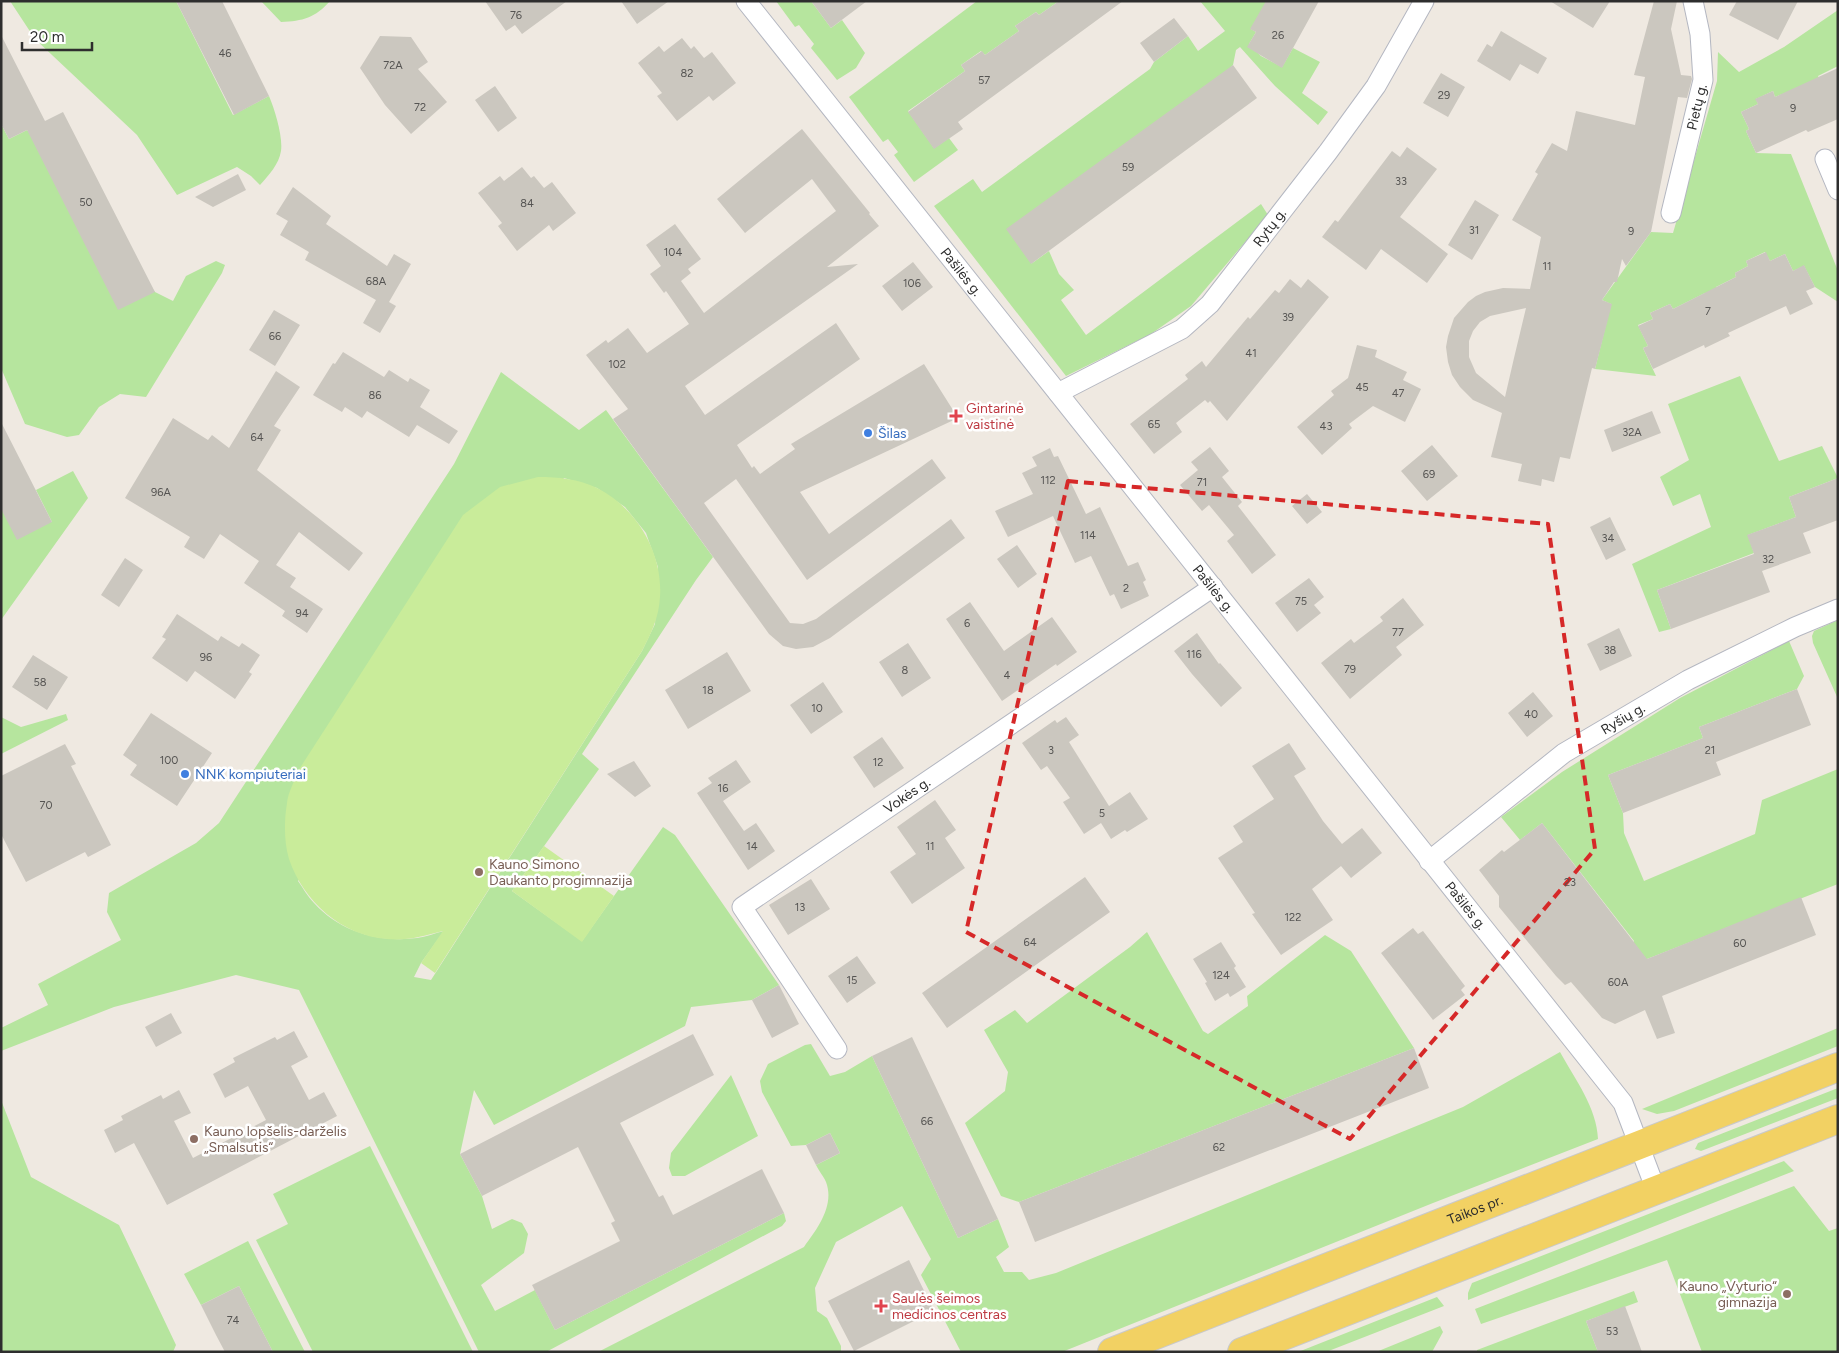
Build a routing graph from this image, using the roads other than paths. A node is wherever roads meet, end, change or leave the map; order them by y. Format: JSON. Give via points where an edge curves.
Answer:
{"nodes":[{"id":1,"x":746,"y":1,"type":"edge"},
{"id":2,"x":1424,"y":1,"type":"edge"},
{"id":3,"x":1693,"y":1,"type":"edge"},
{"id":4,"x":1825,"y":159,"type":"dead end"},
{"id":5,"x":1838,"y":190,"type":"edge"},
{"id":6,"x":1670,"y":213,"type":"dead end"},
{"id":7,"x":1058,"y":393,"type":"junction"},
{"id":8,"x":1213,"y":587,"type":"junction"},
{"id":9,"x":1838,"y":609,"type":"edge"},
{"id":10,"x":1430,"y":861,"type":"junction"},
{"id":11,"x":837,"y":1049,"type":"dead end"},
{"id":12,"x":1838,"y":1067,"type":"edge"},
{"id":13,"x":1838,"y":1119,"type":"edge"},
{"id":14,"x":1639,"y":1145,"type":"junction"},
{"id":15,"x":1656,"y":1190,"type":"junction"},
{"id":16,"x":1112,"y":1352,"type":"edge"},
{"id":17,"x":1242,"y":1352,"type":"edge"}],
"edges":[{"from":1,"to":7,"type":"street","name":"Pašilės g."},
{"from":2,"to":7,"type":"street","name":"Rytų g.","via":[[1376,86],[1210,304],[1182,329]]},
{"from":3,"to":6,"type":"street","name":"Pietų g.","via":[[1700,34],[1703,80]]},
{"from":4,"to":5,"type":"street"},
{"from":7,"to":8,"type":"street","name":"Pašilės g."},
{"from":8,"to":10,"type":"street","name":"Pašilės g."},
{"from":8,"to":11,"type":"street","name":"Vokės g.","via":[[742,907]]},
{"from":9,"to":10,"type":"street","name":"Ryšių g.","via":[[1688,680],[1564,753]]},
{"from":10,"to":14,"type":"street","name":"Pašilės g.","via":[[1623,1103]]},
{"from":12,"to":14,"type":"main road","name":"Taikos pr."},
{"from":13,"to":15,"type":"main road"},
{"from":14,"to":15,"type":"street","name":"Pašilės g."},
{"from":14,"to":16,"type":"main road","name":"Taikos pr."},
{"from":15,"to":17,"type":"main road"}]}
